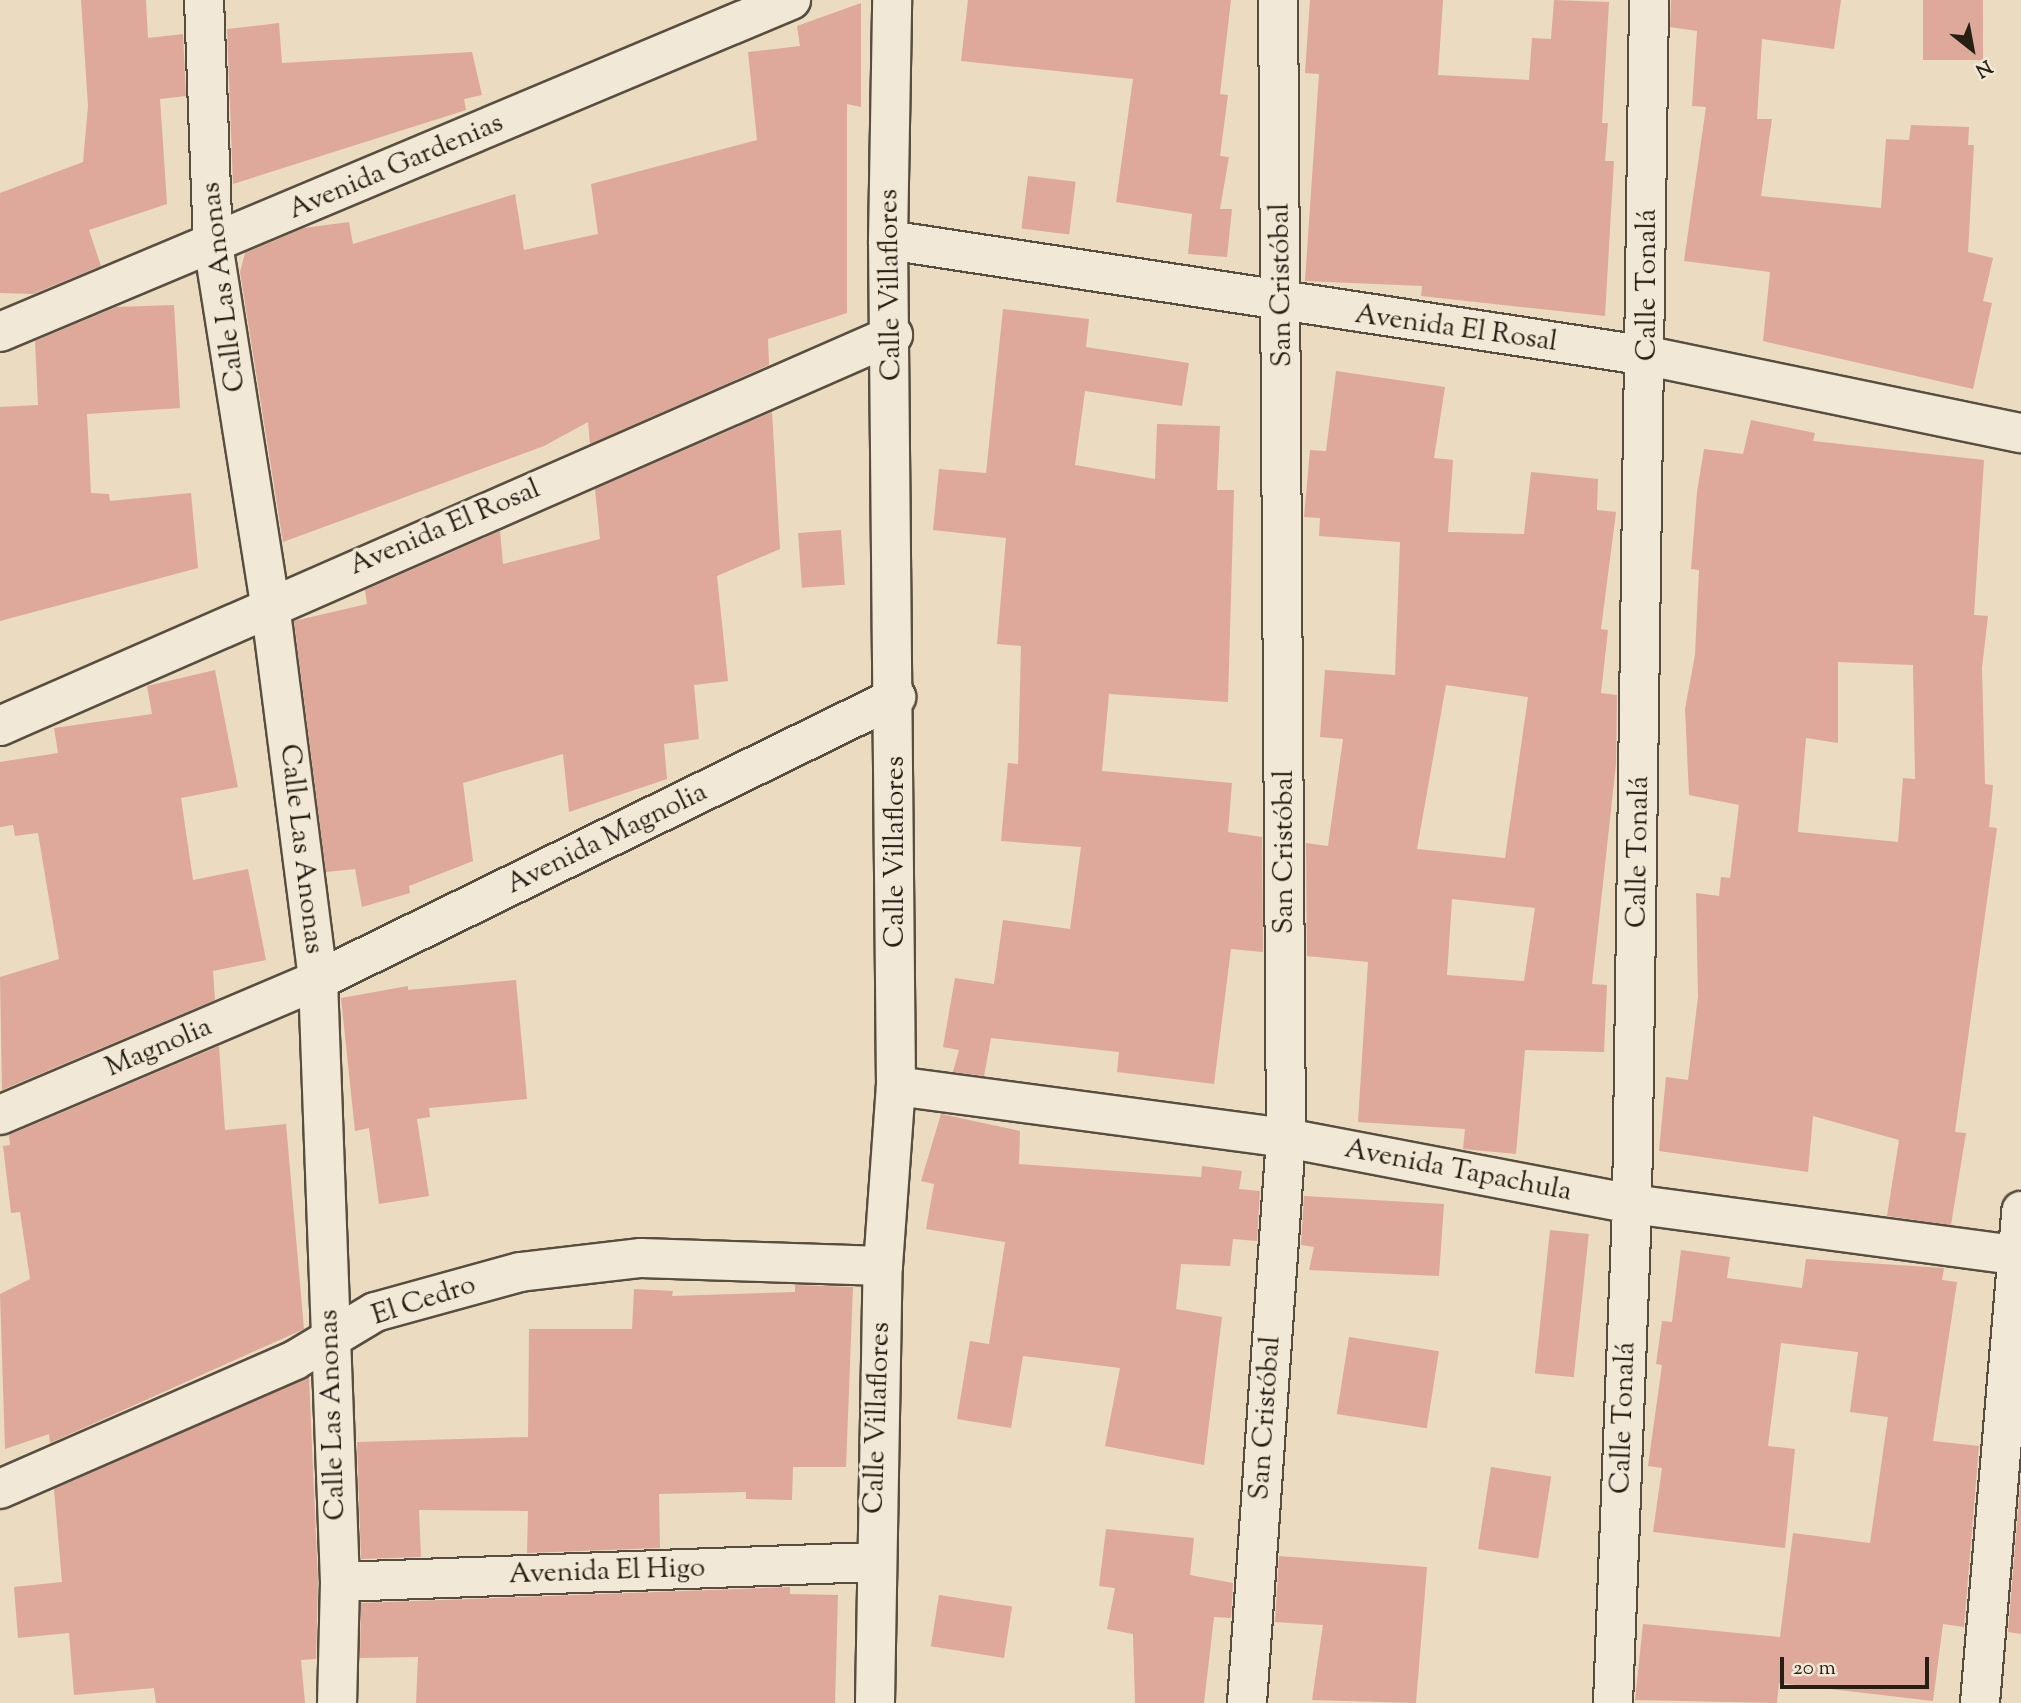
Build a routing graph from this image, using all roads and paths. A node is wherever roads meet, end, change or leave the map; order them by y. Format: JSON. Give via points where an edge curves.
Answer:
{"nodes":[{"id":1,"x":204,"y":0,"type":"edge"},
{"id":2,"x":791,"y":0,"type":"edge"},
{"id":3,"x":892,"y":0,"type":"edge"},
{"id":4,"x":1278,"y":0,"type":"edge"},
{"id":5,"x":1649,"y":0,"type":"edge"},
{"id":6,"x":888,"y":240,"type":"junction"},
{"id":7,"x":213,"y":244,"type":"junction"},
{"id":8,"x":1283,"y":305,"type":"junction"},
{"id":9,"x":0,"y":332,"type":"edge"},
{"id":10,"x":892,"y":335,"type":"junction"},
{"id":11,"x":1648,"y":356,"type":"junction"},
{"id":12,"x":2021,"y":433,"type":"edge"},
{"id":13,"x":270,"y":604,"type":"junction"},
{"id":14,"x":896,"y":697,"type":"junction"},
{"id":15,"x":0,"y":726,"type":"edge"},
{"id":16,"x":318,"y":981,"type":"junction"},
{"id":17,"x":896,"y":1086,"type":"junction"},
{"id":18,"x":0,"y":1115,"type":"edge"},
{"id":19,"x":1286,"y":1138,"type":"junction"},
{"id":20,"x":1632,"y":1204,"type":"junction"},
{"id":21,"x":2021,"y":1211,"type":"edge"},
{"id":22,"x":2019,"y":1256,"type":"edge"},
{"id":23,"x":883,"y":1266,"type":"junction"},
{"id":24,"x":330,"y":1341,"type":"junction"},
{"id":25,"x":0,"y":1489,"type":"edge"},
{"id":26,"x":873,"y":1562,"type":"junction"},
{"id":27,"x":340,"y":1582,"type":"junction"},
{"id":28,"x":337,"y":1703,"type":"edge"},
{"id":29,"x":875,"y":1703,"type":"edge"},
{"id":30,"x":1247,"y":1703,"type":"edge"},
{"id":31,"x":1613,"y":1703,"type":"edge"},
{"id":32,"x":1980,"y":1703,"type":"edge"}],
"edges":[{"from":1,"to":7,"type":"street","name":"Calle Las Anonas"},
{"from":2,"to":7,"type":"street","name":"Avenida Gardenias"},
{"from":3,"to":6,"type":"street","name":"Calle Villaflores"},
{"from":4,"to":8,"type":"street","name":"San Cristóbal"},
{"from":5,"to":11,"type":"street","name":"Calle Tonalá"},
{"from":6,"to":8,"type":"street","name":"Avenida El Rosal"},
{"from":6,"to":10,"type":"street","name":"Calle Villaflores"},
{"from":7,"to":9,"type":"street","name":"Avenida Gardenias"},
{"from":7,"to":13,"type":"street","name":"Calle Las Anonas"},
{"from":8,"to":11,"type":"street","name":"Avenida El Rosal"},
{"from":8,"to":19,"type":"street","name":"San Cristóbal"},
{"from":10,"to":13,"type":"street","name":"Avenida El Rosal"},
{"from":10,"to":14,"type":"street","name":"Calle Villaflores"},
{"from":11,"to":12,"type":"street","name":"Avenida El Rosal"},
{"from":11,"to":20,"type":"street","name":"Calle Tonalá"},
{"from":13,"to":15,"type":"street","name":"Avenida El Rosal"},
{"from":13,"to":16,"type":"street","name":"Calle Las Anonas"},
{"from":14,"to":16,"type":"street","name":"Avenida Magnolia"},
{"from":14,"to":17,"type":"street","name":"Calle Villaflores"},
{"from":16,"to":18,"type":"street","name":"Magnolia"},
{"from":16,"to":24,"type":"street","name":"Calle Las Anonas"},
{"from":17,"to":19,"type":"street","name":"Avenida Tapachula"},
{"from":17,"to":23,"type":"street","name":"Calle Villaflores"},
{"from":19,"to":20,"type":"street","name":"Avenida Tapachula"},
{"from":19,"to":30,"type":"street","name":"San Cristóbal"},
{"from":20,"to":22,"type":"street","name":"Avenida Tapachula"},
{"from":20,"to":31,"type":"street","name":"Calle Tonalá"},
{"from":21,"to":22,"type":"street"},
{"from":22,"to":32,"type":"street"},
{"from":23,"to":24,"type":"street","name":"El Cedro","via":[[641,1258],[520,1272],[375,1312]]},
{"from":23,"to":26,"type":"street","name":"Calle Villaflores"},
{"from":24,"to":25,"type":"street","name":"El Cedro"},
{"from":24,"to":27,"type":"street","name":"Calle Las Anonas"},
{"from":26,"to":27,"type":"street","name":"Avenida El Higo"},
{"from":26,"to":29,"type":"street","name":"Calle Villaflores"},
{"from":27,"to":28,"type":"street","name":"Calle Las Anonas"}]}
